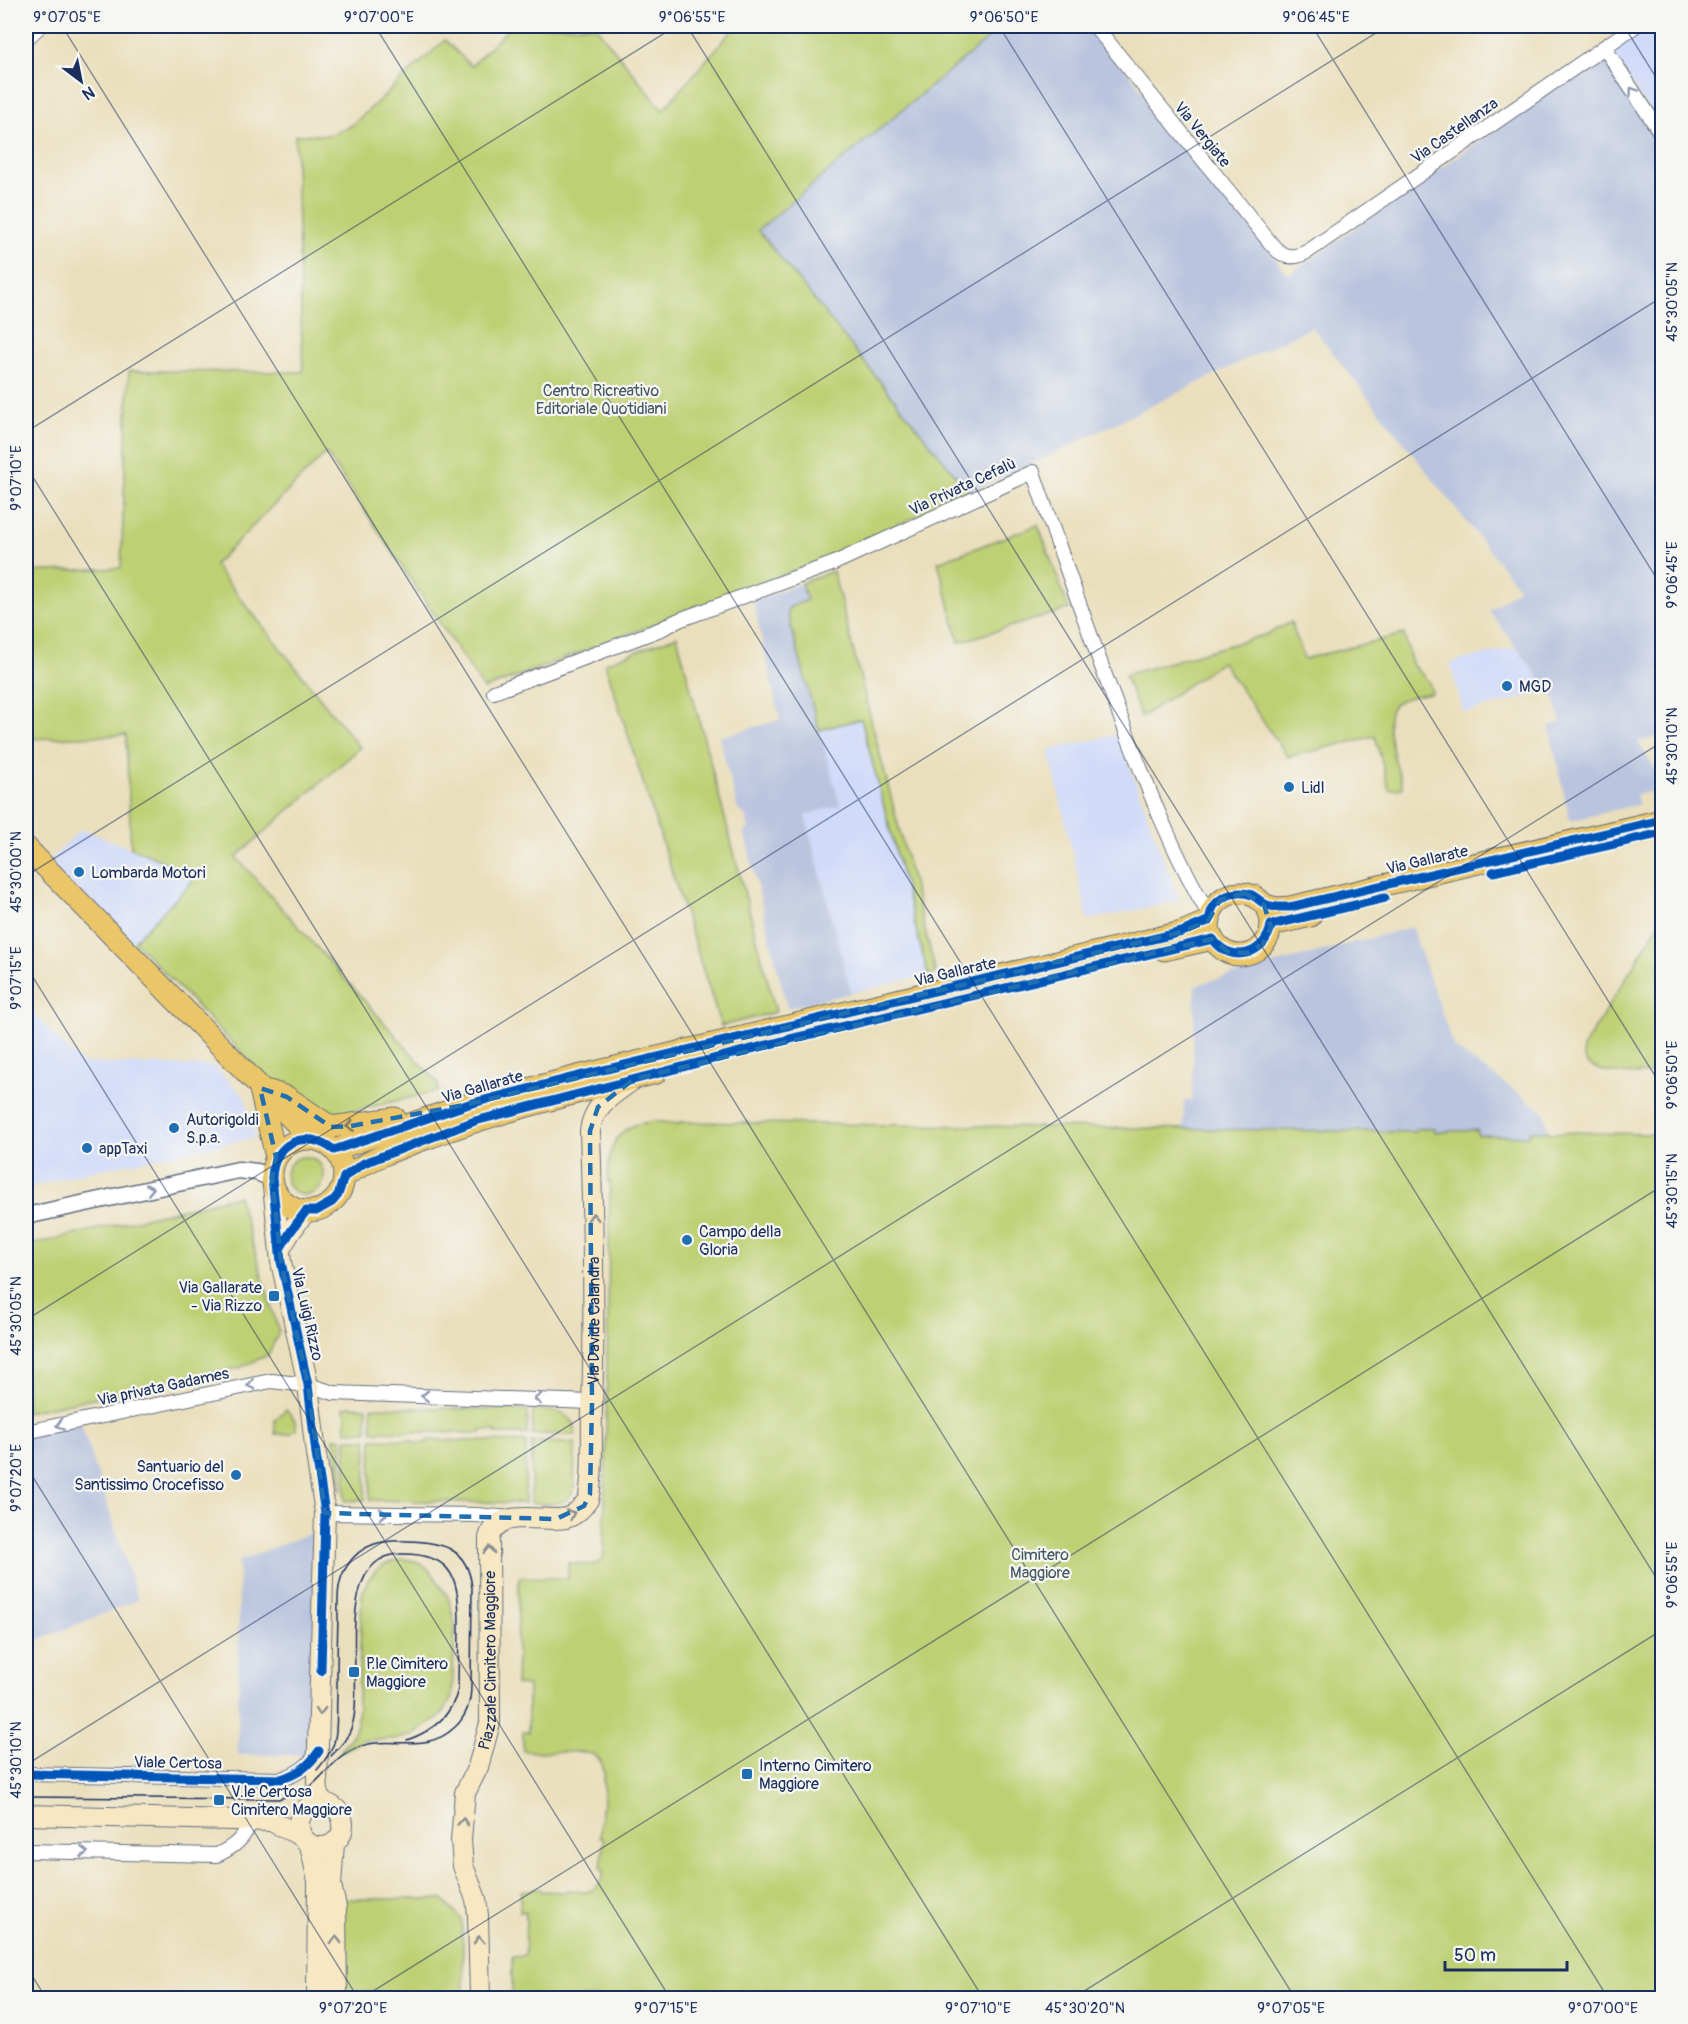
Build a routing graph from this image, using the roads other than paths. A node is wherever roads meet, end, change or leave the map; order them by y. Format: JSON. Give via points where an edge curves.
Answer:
{"nodes":[{"id":1,"x":40,"y":26,"type":"edge"},
{"id":2,"x":1095,"y":26,"type":"edge"},
{"id":3,"x":1635,"y":26,"type":"edge"},
{"id":4,"x":26,"y":39,"type":"edge"},
{"id":5,"x":1604,"y":47,"type":"junction"},
{"id":6,"x":1662,"y":135,"type":"edge"},
{"id":7,"x":1290,"y":257,"type":"joint"},
{"id":8,"x":494,"y":692,"type":"dead end"},
{"id":9,"x":1662,"y":819,"type":"edge"},
{"id":10,"x":1662,"y":833,"type":"edge"},
{"id":11,"x":26,"y":848,"type":"edge"},
{"id":12,"x":1264,"y":905,"type":"junction"},
{"id":13,"x":1211,"y":925,"type":"junction"},
{"id":14,"x":1271,"y":925,"type":"junction"},
{"id":15,"x":634,"y":1078,"type":"junction"},
{"id":16,"x":260,"y":1088,"type":"junction"},
{"id":17,"x":469,"y":1104,"type":"junction"},
{"id":18,"x":311,"y":1139,"type":"junction"},
{"id":19,"x":334,"y":1150,"type":"junction"},
{"id":20,"x":274,"y":1174,"type":"junction"},
{"id":21,"x":344,"y":1177,"type":"junction"},
{"id":22,"x":306,"y":1212,"type":"junction"},
{"id":23,"x":26,"y":1216,"type":"edge"},
{"id":24,"x":280,"y":1249,"type":"junction"},
{"id":25,"x":308,"y":1385,"type":"junction"},
{"id":26,"x":592,"y":1402,"type":"junction"},
{"id":27,"x":26,"y":1432,"type":"edge"},
{"id":28,"x":325,"y":1512,"type":"junction"},
{"id":29,"x":514,"y":1518,"type":"junction"},
{"id":30,"x":318,"y":1751,"type":"junction"},
{"id":31,"x":26,"y":1774,"type":"edge"},
{"id":32,"x":313,"y":1806,"type":"junction"},
{"id":33,"x":26,"y":1815,"type":"edge"},
{"id":34,"x":251,"y":1820,"type":"junction"},
{"id":35,"x":271,"y":1821,"type":"junction"},
{"id":36,"x":306,"y":1840,"type":"junction"},
{"id":37,"x":334,"y":1843,"type":"junction"},
{"id":38,"x":26,"y":1851,"type":"edge"},
{"id":39,"x":317,"y":1998,"type":"edge"},
{"id":40,"x":337,"y":1998,"type":"edge"},
{"id":41,"x":480,"y":1998,"type":"edge"}],
"edges":[{"from":1,"to":4,"type":"street"},
{"from":2,"to":7,"type":"street","name":"Via Vergiate","via":[[1273,246]]},
{"from":3,"to":5,"type":"street","name":"Via Castellanza"},
{"from":6,"to":5,"type":"street","one_way":true},
{"from":5,"to":7,"type":"street","name":"Via Castellanza","via":[[1310,250]]},
{"from":8,"to":13,"type":"street","name":"Via Privata Cefalù","via":[[832,564],[1033,472],[1137,761]]},
{"from":9,"to":12,"type":"main road","name":"Via Gallarate","via":[[1290,907]]},
{"from":10,"to":14,"type":"main road","name":"Via Gallarate"},
{"from":11,"to":16,"type":"main road"},
{"from":12,"to":13,"type":"main road","name":"Via Gallarate","via":[[1253,896],[1238,893],[1220,900]]},
{"from":12,"to":14,"type":"main road"},
{"from":13,"to":14,"type":"main road","via":[[1218,946],[1228,952],[1247,954],[1268,938]]},
{"from":13,"to":15,"type":"main road","name":"Via Gallarate"},
{"from":13,"to":17,"type":"main road","name":"Via Gallarate"},
{"from":15,"to":21,"type":"main road","name":"Via Gallarate","via":[[475,1121],[364,1163]]},
{"from":26,"to":15,"type":"main road","name":"Via Davide Calandra","one_way":true,"via":[[591,1119],[598,1107]]},
{"from":17,"to":16,"type":"main road","one_way":true,"via":[[331,1128],[287,1097]]},
{"from":16,"to":18,"type":"main road"},
{"from":16,"to":20,"type":"main road","name":"Via Luigi Rizzo"},
{"from":17,"to":19,"type":"main road","name":"Via Gallarate"},
{"from":18,"to":19,"type":"main road"},
{"from":18,"to":20,"type":"main road","via":[[282,1149]]},
{"from":19,"to":21,"type":"main road"},
{"from":20,"to":22,"type":"main road","via":[[278,1196],[285,1204]]},
{"from":23,"to":20,"type":"street","one_way":true,"via":[[238,1170]]},
{"from":20,"to":24,"type":"main road","name":"Via Luigi Rizzo"},
{"from":21,"to":22,"type":"main road","name":"Via Gallarate","via":[[332,1202]]},
{"from":22,"to":24,"type":"main road","name":"Via Luigi Rizzo"},
{"from":24,"to":25,"type":"main road","name":"Via Luigi Rizzo"},
{"from":26,"to":25,"type":"street","one_way":true,"via":[[334,1394]]},
{"from":25,"to":27,"type":"street","name":"Via privata Gadames","one_way":true,"via":[[271,1381]]},
{"from":25,"to":28,"type":"main road"},
{"from":29,"to":26,"type":"main road","name":"Via Davide Calandra","one_way":true,"via":[[564,1518],[578,1512],[588,1500]]},
{"from":28,"to":29,"type":"street","one_way":true},
{"from":28,"to":30,"type":"main road","one_way":true},
{"from":41,"to":29,"type":"main road","name":"Piazzale Cimitero Maggiore","one_way":true,"via":[[476,1899],[463,1866],[464,1803],[490,1723],[490,1532],[497,1524]]},
{"from":30,"to":31,"type":"street","name":"Viale Certosa","via":[[301,1771],[282,1779]]},
{"from":30,"to":32,"type":"main road"},
{"from":32,"to":35,"type":"main road"},
{"from":32,"to":36,"type":"main road","via":[[299,1821]]},
{"from":32,"to":37,"type":"main road","via":[[328,1804],[336,1808],[342,1819],[342,1832]]},
{"from":33,"to":34,"type":"main road"},
{"from":34,"to":35,"type":"main road"},
{"from":38,"to":34,"type":"street","one_way":true,"via":[[217,1855],[247,1833]]},
{"from":35,"to":36,"type":"main road"},
{"from":36,"to":37,"type":"main road","via":[[325,1847]]},
{"from":36,"to":39,"type":"main road","via":[[318,1881]]},
{"from":40,"to":37,"type":"main road","one_way":true,"via":[[336,1907],[331,1885]]}]}
